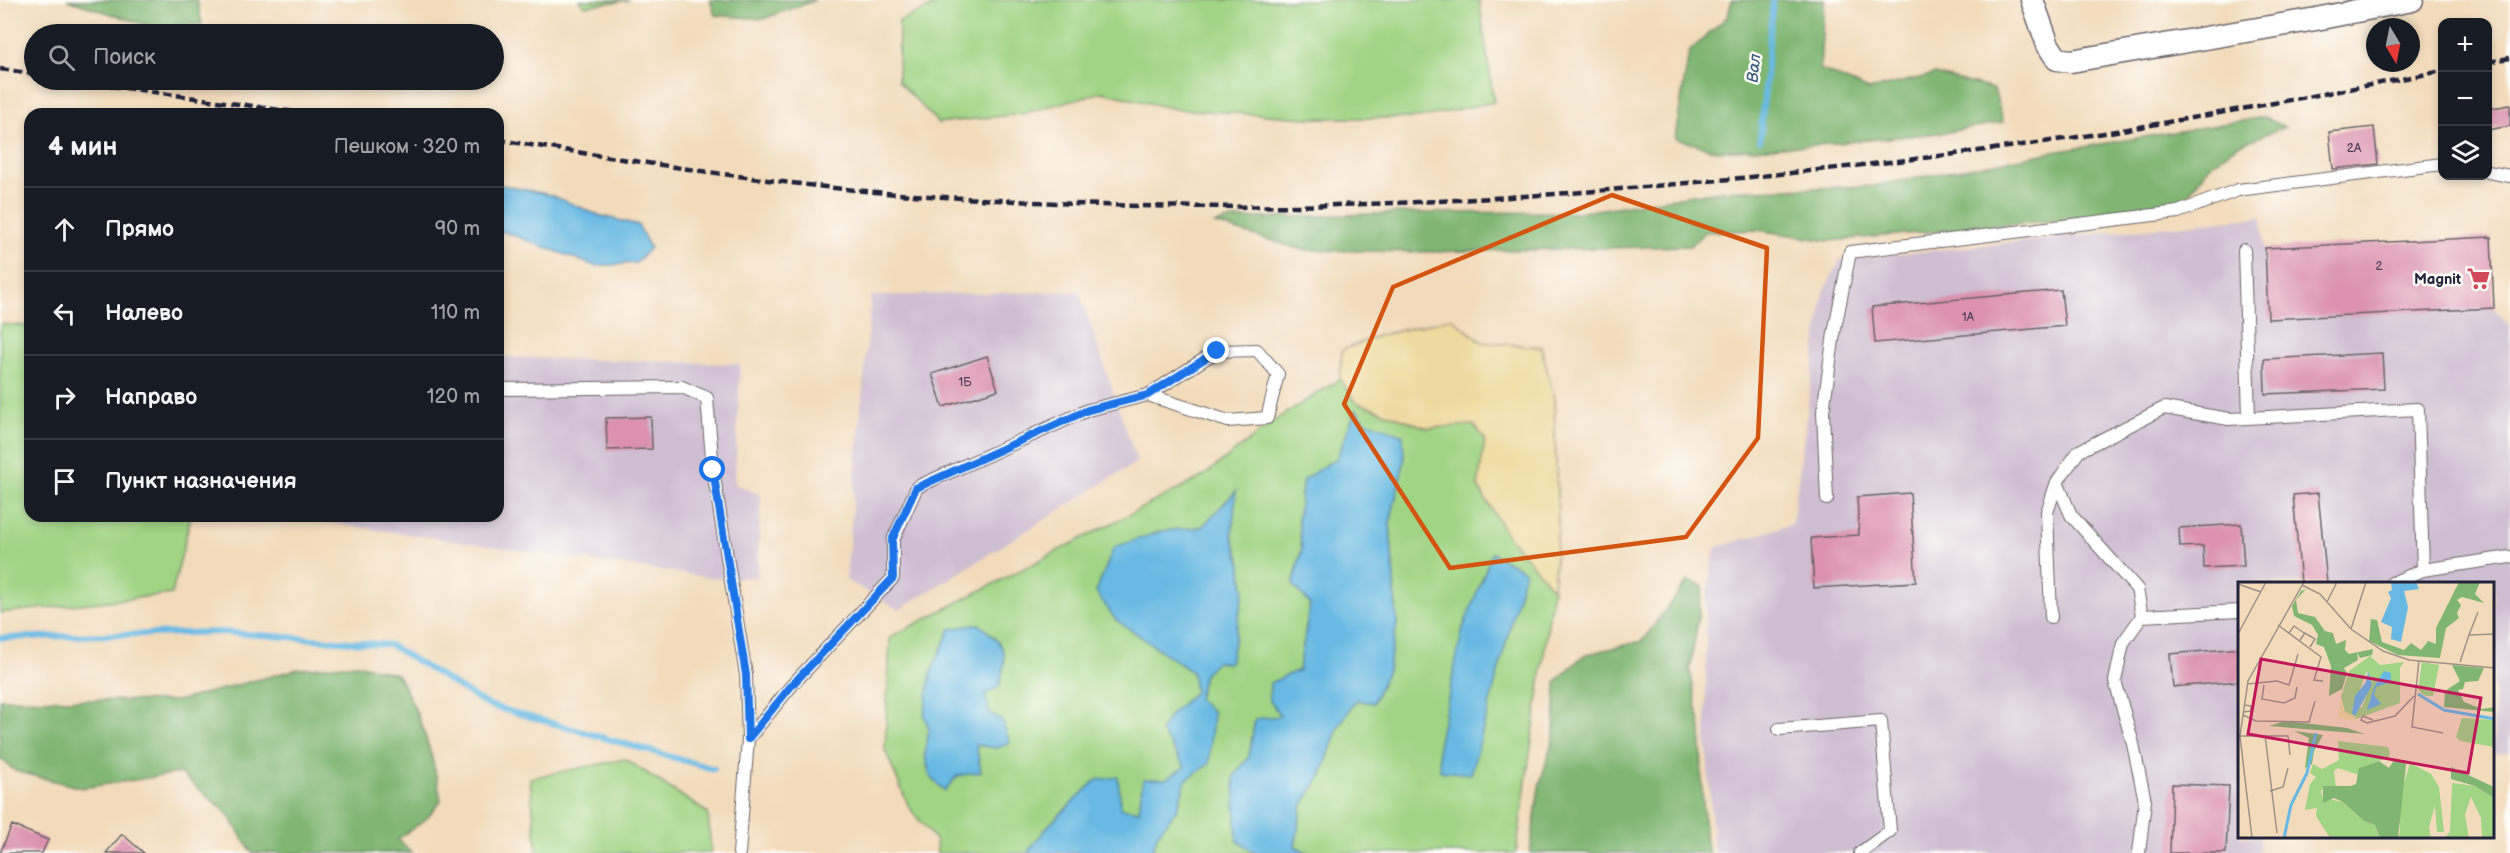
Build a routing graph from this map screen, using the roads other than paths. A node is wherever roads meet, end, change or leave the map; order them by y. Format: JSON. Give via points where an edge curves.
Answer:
{"nodes":[{"id":1,"x":2032,"y":0,"type":"edge"},
{"id":2,"x":2412,"y":0,"type":"edge"},
{"id":3,"x":2313,"y":10,"type":"edge"},
{"id":4,"x":2438,"y":165,"type":"edge"},
{"id":5,"x":2492,"y":173,"type":"edge"},
{"id":6,"x":2510,"y":176,"type":"edge"},
{"id":7,"x":2244,"y":250,"type":"dead end"},
{"id":8,"x":504,"y":389,"type":"edge"},
{"id":9,"x":1148,"y":395,"type":"junction"},
{"id":10,"x":2249,"y":418,"type":"junction"},
{"id":11,"x":2057,"y":482,"type":"junction"},
{"id":12,"x":1827,"y":499,"type":"dead end"},
{"id":13,"x":2510,"y":557,"type":"edge"},
{"id":14,"x":2423,"y":570,"type":"junction"},
{"id":15,"x":2394,"y":582,"type":"edge"},
{"id":16,"x":2238,"y":611,"type":"edge"},
{"id":17,"x":2142,"y":616,"type":"junction"},
{"id":18,"x":2051,"y":617,"type":"dead end"},
{"id":19,"x":1779,"y":729,"type":"dead end"},
{"id":20,"x":748,"y":739,"type":"junction"},
{"id":21,"x":739,"y":853,"type":"edge"},
{"id":22,"x":1860,"y":853,"type":"edge"},
{"id":23,"x":2139,"y":853,"type":"edge"}],
"edges":[{"from":1,"to":3,"type":"street","via":[[2048,45],[2057,59],[2071,61]]},
{"from":2,"to":3,"type":"street"},
{"from":4,"to":12,"type":"lane","via":[[2238,190],[2178,212],[1850,252],[1823,412]]},
{"from":5,"to":6,"type":"lane"},
{"from":7,"to":10,"type":"lane"},
{"from":8,"to":20,"type":"lane","via":[[682,387],[707,398],[713,470],[746,675]]},
{"from":9,"to":9,"type":"lane","via":[[1217,351],[1257,350],[1278,374],[1268,418],[1227,421]]},
{"from":9,"to":20,"type":"lane","via":[[1088,410],[916,488],[892,540],[893,578],[792,685]]},
{"from":10,"to":11,"type":"lane","via":[[2229,419],[2164,408],[2079,451]]},
{"from":10,"to":14,"type":"lane","via":[[2418,409]]},
{"from":11,"to":17,"type":"lane","via":[[2071,515],[2137,589]]},
{"from":11,"to":18,"type":"lane","via":[[2048,512]]},
{"from":13,"to":14,"type":"lane"},
{"from":14,"to":15,"type":"lane"},
{"from":16,"to":17,"type":"lane"},
{"from":17,"to":23,"type":"lane","via":[[2123,643],[2115,681],[2145,801]]},
{"from":19,"to":22,"type":"lane","via":[[1881,721],[1890,831]]},
{"from":20,"to":21,"type":"lane"}]}
